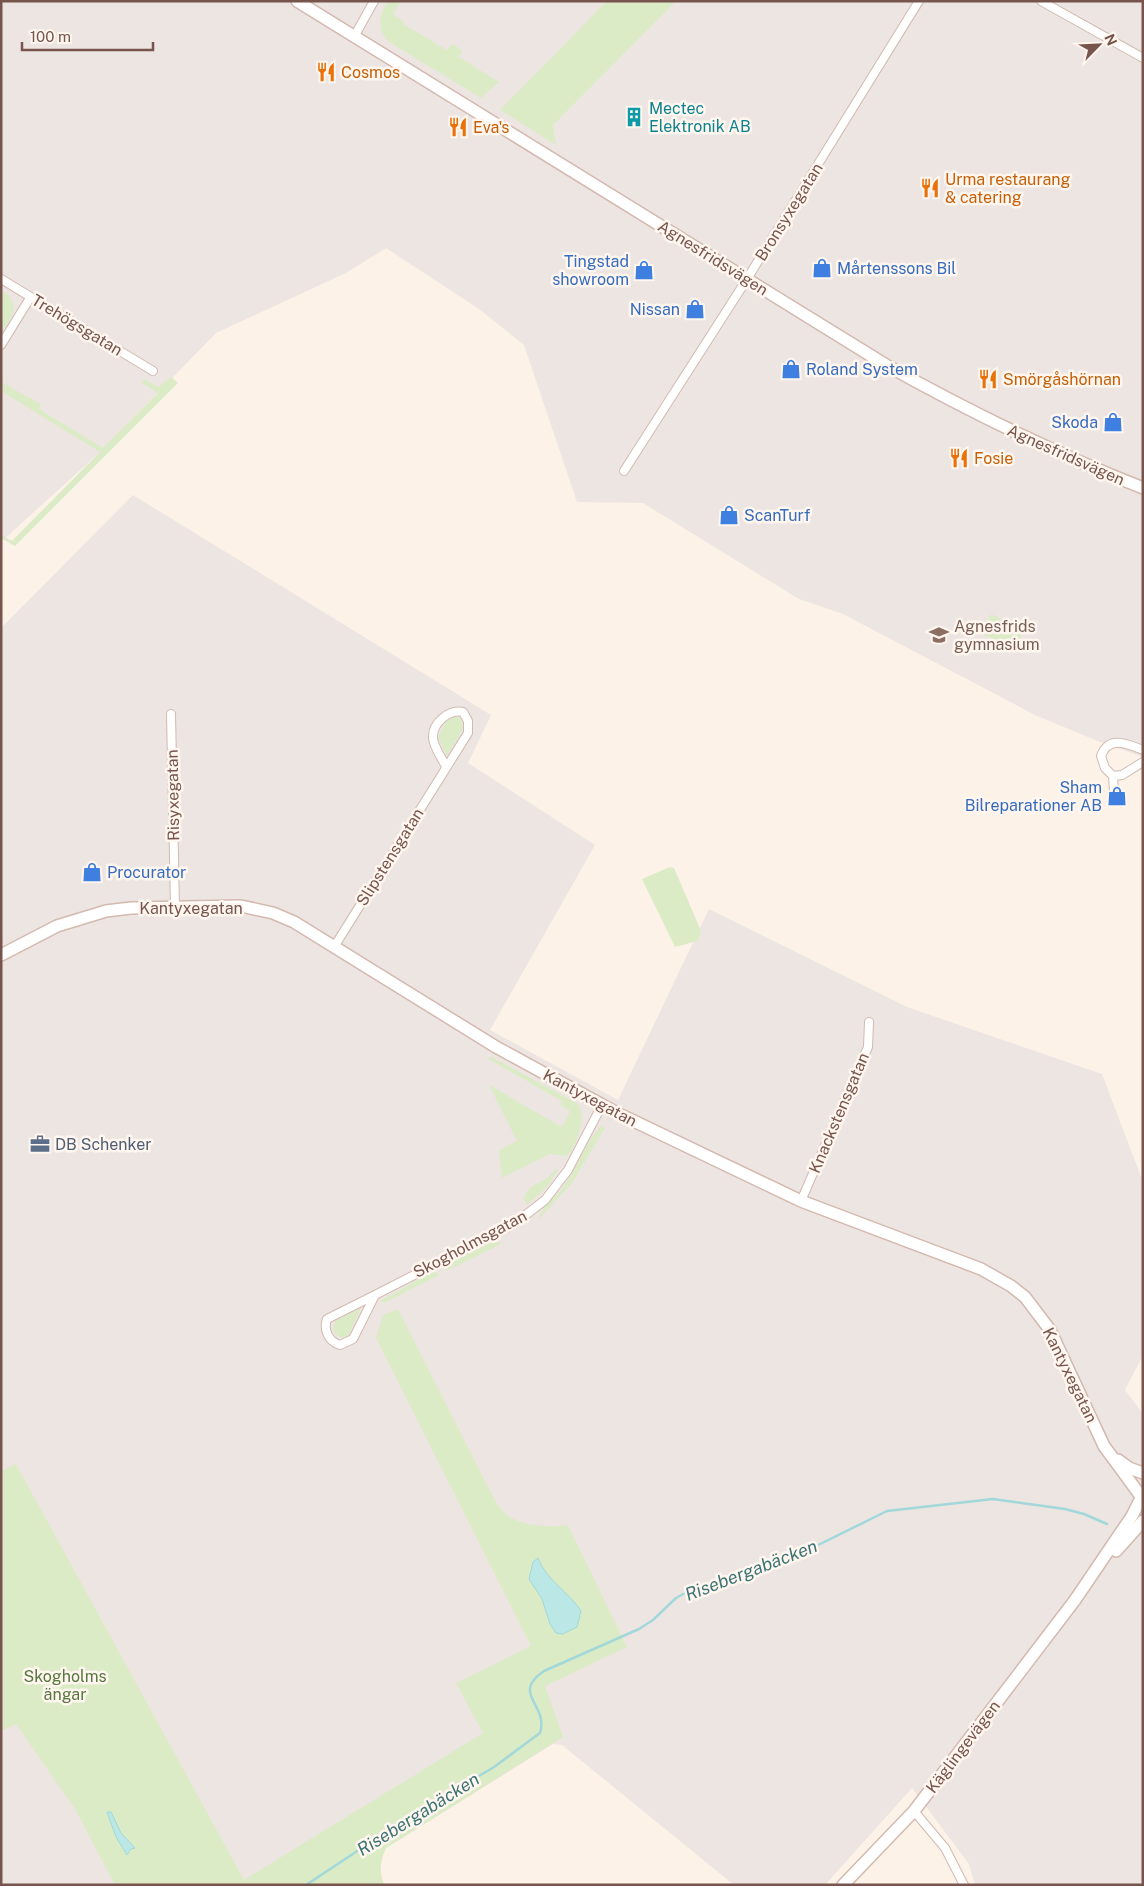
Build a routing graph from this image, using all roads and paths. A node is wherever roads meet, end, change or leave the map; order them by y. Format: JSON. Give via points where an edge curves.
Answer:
{"nodes":[{"id":1,"x":297,"y":1,"type":"edge"},
{"id":2,"x":374,"y":1,"type":"edge"},
{"id":3,"x":919,"y":1,"type":"edge"},
{"id":4,"x":1041,"y":1,"type":"edge"},
{"id":5,"x":354,"y":38,"type":"junction"},
{"id":6,"x":1143,"y":58,"type":"edge"},
{"id":7,"x":1,"y":279,"type":"edge"},
{"id":8,"x":747,"y":279,"type":"junction"},
{"id":9,"x":30,"y":298,"type":"junction"},
{"id":10,"x":1,"y":345,"type":"edge"},
{"id":11,"x":153,"y":371,"type":"dead end"},
{"id":12,"x":624,"y":471,"type":"dead end"},
{"id":13,"x":1143,"y":488,"type":"edge"},
{"id":14,"x":171,"y":714,"type":"dead end"},
{"id":15,"x":1143,"y":750,"type":"edge"},
{"id":16,"x":1143,"y":762,"type":"edge"},
{"id":17,"x":446,"y":767,"type":"junction"},
{"id":18,"x":1113,"y":776,"type":"junction"},
{"id":19,"x":1114,"y":793,"type":"dead end"},
{"id":20,"x":175,"y":906,"type":"junction"},
{"id":21,"x":334,"y":947,"type":"junction"},
{"id":22,"x":1,"y":955,"type":"edge"},
{"id":23,"x":868,"y":1022,"type":"dead end"},
{"id":24,"x":602,"y":1105,"type":"junction"},
{"id":25,"x":801,"y":1201,"type":"junction"},
{"id":26,"x":375,"y":1295,"type":"junction"},
{"id":27,"x":1104,"y":1446,"type":"junction"},
{"id":28,"x":1143,"y":1473,"type":"edge"},
{"id":29,"x":1142,"y":1495,"type":"edge"},
{"id":30,"x":1143,"y":1521,"type":"edge"},
{"id":31,"x":1075,"y":1600,"type":"junction"},
{"id":32,"x":914,"y":1811,"type":"junction"},
{"id":33,"x":843,"y":1885,"type":"edge"},
{"id":34,"x":964,"y":1885,"type":"edge"}],
"edges":[{"from":1,"to":5,"type":"main road","name":"Agnesfridsvägen"},
{"from":2,"to":5,"type":"street"},
{"from":3,"to":8,"type":"street","name":"Bronsyxegatan"},
{"from":4,"to":6,"type":"street"},
{"from":5,"to":8,"type":"main road","name":"Agnesfridsvägen"},
{"from":7,"to":9,"type":"street","name":"Trehögsgatan"},
{"from":8,"to":12,"type":"street","name":"Bronsyxegatan"},
{"from":8,"to":13,"type":"main road","name":"Agnesfridsvägen","via":[[886,365],[968,410],[1060,455]]},
{"from":9,"to":10,"type":"street"},
{"from":9,"to":11,"type":"street","name":"Trehögsgatan"},
{"from":14,"to":20,"type":"street","name":"Risyxegatan"},
{"from":15,"to":18,"type":"street","via":[[1121,742],[1105,748],[1102,762]]},
{"from":16,"to":18,"type":"street","via":[[1122,775]]},
{"from":17,"to":17,"type":"street","name":"Slipstensgatan","via":[[468,733],[468,720],[463,712],[444,716],[433,733],[434,744]]},
{"from":17,"to":21,"type":"street","name":"Slipstensgatan"},
{"from":18,"to":19,"type":"street"},
{"from":20,"to":21,"type":"main road","name":"Kantyxegatan","via":[[256,908],[294,922]]},
{"from":20,"to":22,"type":"main road","name":"Kantyxegatan","via":[[130,908],[82,918],[57,926]]},
{"from":21,"to":24,"type":"main road","name":"Kantyxegatan","via":[[496,1047]]},
{"from":23,"to":25,"type":"street","name":"Knackstensgatan","via":[[868,1047]]},
{"from":24,"to":25,"type":"main road","name":"Kantyxegatan"},
{"from":24,"to":26,"type":"street","name":"Skogholmsgatan","via":[[568,1170],[537,1207],[514,1224]]},
{"from":25,"to":27,"type":"main road","name":"Kantyxegatan","via":[[998,1277],[1018,1291],[1050,1330]]},
{"from":26,"to":26,"type":"street","name":"Skogholmsgatan","via":[[353,1339],[340,1345],[331,1340],[326,1329],[327,1319]]},
{"from":27,"to":28,"type":"main road","name":"Kantyxegatan","via":[[1129,1468]]},
{"from":27,"to":29,"type":"main road","name":"Kantyxegatan"},
{"from":29,"to":31,"type":"main road","name":"Käglingevägen","via":[[1132,1516]]},
{"from":30,"to":31,"type":"main road","name":"Käglingevägen"},
{"from":31,"to":32,"type":"main road","name":"Käglingevägen"},
{"from":32,"to":33,"type":"main road","name":"Käglingevägen"},
{"from":32,"to":34,"type":"street","via":[[945,1848]]}]}
